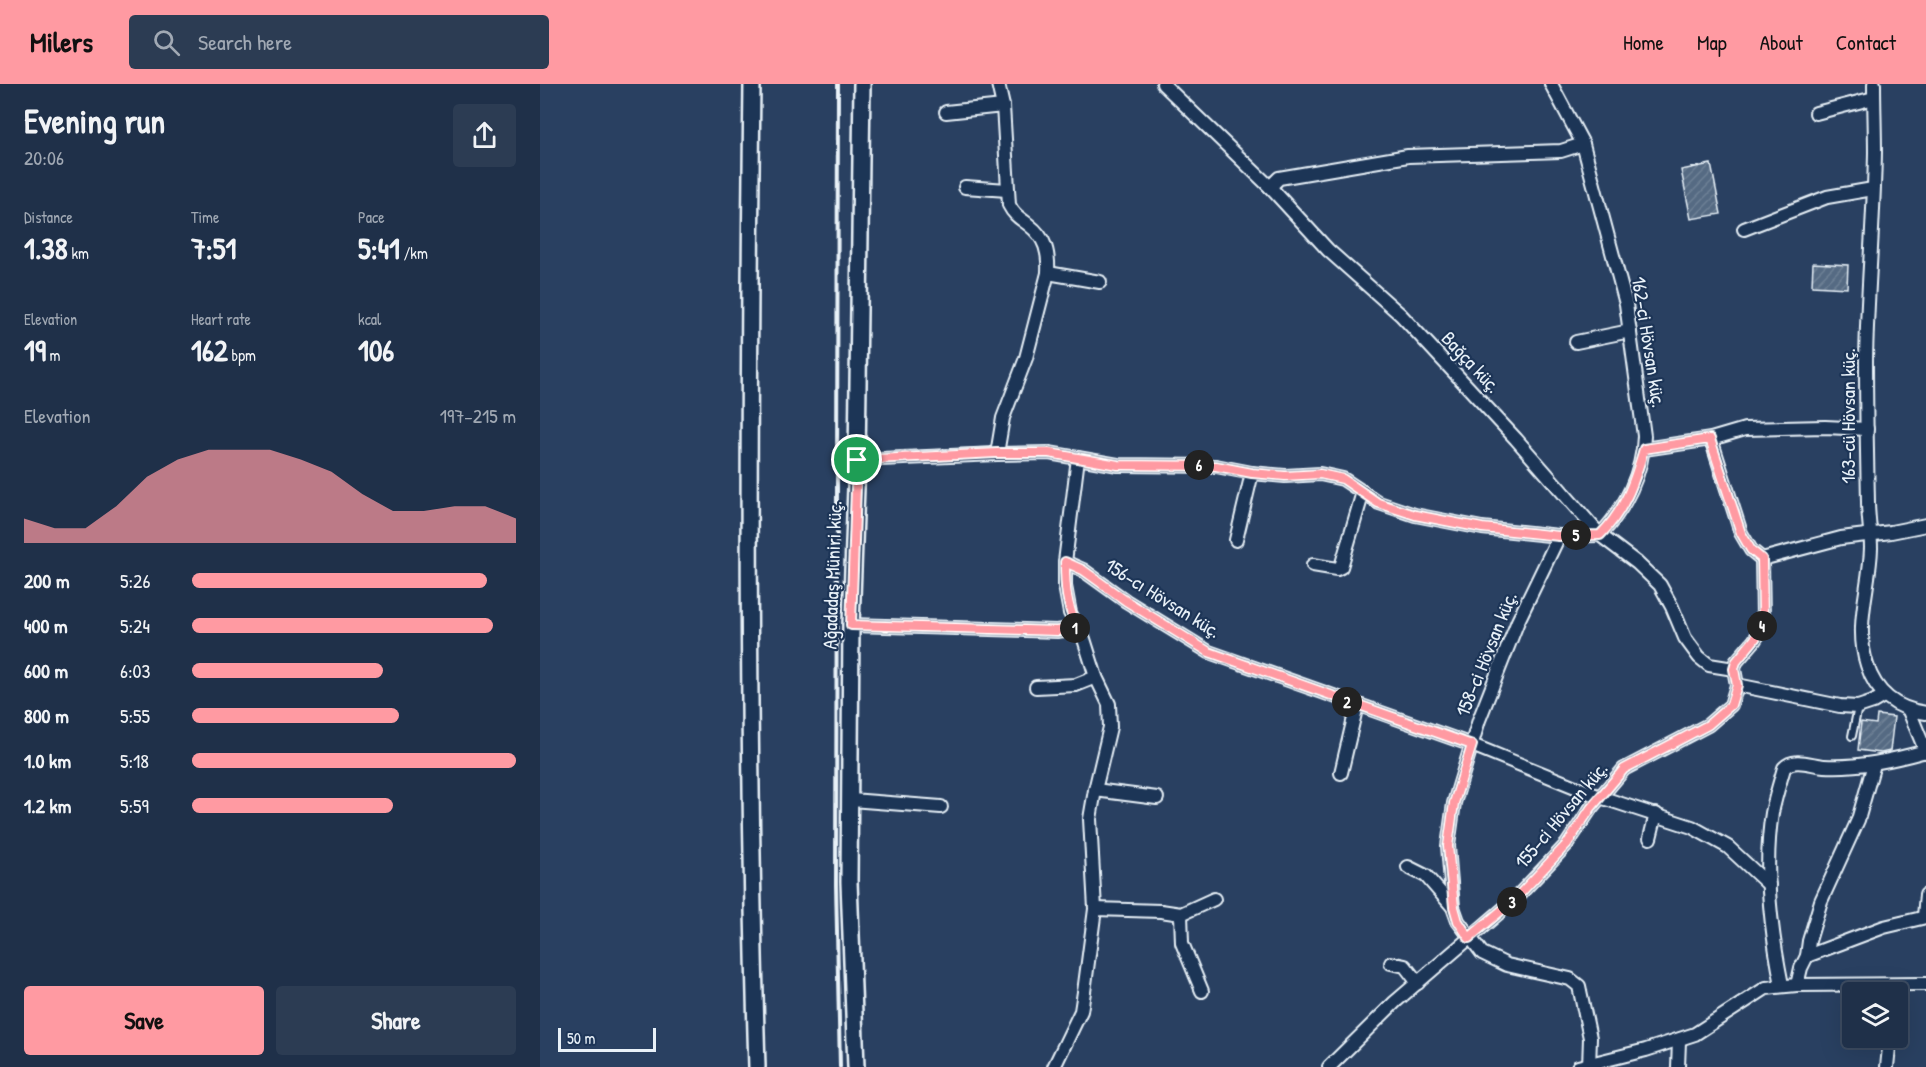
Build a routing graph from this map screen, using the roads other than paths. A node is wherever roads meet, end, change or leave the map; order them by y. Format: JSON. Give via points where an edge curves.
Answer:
{"nodes":[{"id":1,"x":752,"y":84,"type":"edge"},
{"id":2,"x":862,"y":84,"type":"edge"},
{"id":3,"x":998,"y":84,"type":"edge"},
{"id":4,"x":1163,"y":84,"type":"edge"},
{"id":5,"x":1551,"y":84,"type":"edge"},
{"id":6,"x":1874,"y":84,"type":"edge"},
{"id":7,"x":1874,"y":98,"type":"junction"},
{"id":8,"x":1003,"y":106,"type":"junction"},
{"id":9,"x":946,"y":112,"type":"dead end"},
{"id":10,"x":1816,"y":113,"type":"dead end"},
{"id":11,"x":1583,"y":144,"type":"junction"},
{"id":12,"x":1270,"y":187,"type":"junction"},
{"id":13,"x":965,"y":188,"type":"dead end"},
{"id":14,"x":1873,"y":189,"type":"junction"},
{"id":15,"x":1007,"y":190,"type":"junction"},
{"id":16,"x":1744,"y":229,"type":"dead end"},
{"id":17,"x":1048,"y":273,"type":"junction"},
{"id":18,"x":1100,"y":282,"type":"dead end"},
{"id":19,"x":1630,"y":331,"type":"junction"},
{"id":20,"x":1576,"y":342,"type":"dead end"},
{"id":21,"x":1867,"y":429,"type":"junction"},
{"id":22,"x":1710,"y":439,"type":"junction"},
{"id":23,"x":1644,"y":449,"type":"junction"},
{"id":24,"x":997,"y":453,"type":"junction"},
{"id":25,"x":1078,"y":458,"type":"junction"},
{"id":26,"x":857,"y":460,"type":"junction"},
{"id":27,"x":1252,"y":473,"type":"junction"},
{"id":28,"x":1363,"y":492,"type":"junction"},
{"id":29,"x":1926,"y":525,"type":"edge"},
{"id":30,"x":1870,"y":534,"type":"junction"},
{"id":31,"x":1600,"y":535,"type":"junction"},
{"id":32,"x":1559,"y":536,"type":"junction"},
{"id":33,"x":1236,"y":540,"type":"dead end"},
{"id":34,"x":1762,"y":559,"type":"junction"},
{"id":35,"x":1065,"y":562,"type":"junction"},
{"id":36,"x":1313,"y":565,"type":"dead end"},
{"id":37,"x":851,"y":625,"type":"junction"},
{"id":38,"x":1078,"y":628,"type":"junction"},
{"id":39,"x":1734,"y":669,"type":"junction"},
{"id":40,"x":1096,"y":677,"type":"junction"},
{"id":41,"x":1737,"y":685,"type":"junction"},
{"id":42,"x":1036,"y":687,"type":"dead end"},
{"id":43,"x":1885,"y":695,"type":"junction"},
{"id":44,"x":1357,"y":705,"type":"junction"},
{"id":45,"x":1858,"y":707,"type":"junction"},
{"id":46,"x":1909,"y":711,"type":"junction"},
{"id":47,"x":1926,"y":713,"type":"edge"},
{"id":48,"x":1852,"y":736,"type":"dead end"},
{"id":49,"x":1472,"y":745,"type":"junction"},
{"id":50,"x":1926,"y":751,"type":"edge"},
{"id":51,"x":1874,"y":764,"type":"junction"},
{"id":52,"x":1341,"y":773,"type":"dead end"},
{"id":53,"x":1095,"y":790,"type":"junction"},
{"id":54,"x":1600,"y":797,"type":"junction"},
{"id":55,"x":1157,"y":798,"type":"dead end"},
{"id":56,"x":851,"y":800,"type":"junction"},
{"id":57,"x":942,"y":807,"type":"dead end"},
{"id":58,"x":1656,"y":814,"type":"junction"},
{"id":59,"x":1650,"y":838,"type":"dead end"},
{"id":60,"x":1408,"y":867,"type":"dead end"},
{"id":61,"x":1769,"y":885,"type":"junction"},
{"id":62,"x":1926,"y":895,"type":"edge"},
{"id":63,"x":1214,"y":899,"type":"dead end"},
{"id":64,"x":1454,"y":907,"type":"junction"},
{"id":65,"x":1095,"y":909,"type":"junction"},
{"id":66,"x":1181,"y":914,"type":"junction"},
{"id":67,"x":1925,"y":917,"type":"edge"},
{"id":68,"x":1469,"y":938,"type":"junction"},
{"id":69,"x":1808,"y":956,"type":"junction"},
{"id":70,"x":1391,"y":963,"type":"dead end"},
{"id":71,"x":1418,"y":983,"type":"junction"},
{"id":72,"x":1926,"y":984,"type":"edge"},
{"id":73,"x":1782,"y":985,"type":"junction"},
{"id":74,"x":1797,"y":985,"type":"junction"},
{"id":75,"x":1842,"y":987,"type":"edge"},
{"id":76,"x":1908,"y":987,"type":"edge"},
{"id":77,"x":1202,"y":991,"type":"dead end"},
{"id":78,"x":1679,"y":1041,"type":"junction"},
{"id":79,"x":1889,"y":1048,"type":"edge"},
{"id":80,"x":1586,"y":1066,"type":"edge"},
{"id":81,"x":757,"y":1067,"type":"edge"},
{"id":82,"x":856,"y":1067,"type":"edge"},
{"id":83,"x":1054,"y":1067,"type":"edge"},
{"id":84,"x":1329,"y":1067,"type":"edge"},
{"id":85,"x":1678,"y":1067,"type":"edge"},
{"id":86,"x":1887,"y":1067,"type":"edge"}],
"edges":[{"from":1,"to":81,"type":"street","via":[[749,609]]},
{"from":2,"to":26,"type":"street","name":"Ağadadaş Müniri küç."},
{"from":3,"to":8,"type":"street"},
{"from":4,"to":12,"type":"street","name":"Bağça küç."},
{"from":5,"to":11,"type":"street","name":"162-ci Hövsan küç."},
{"from":6,"to":7,"type":"street","name":"163-cü Hövsan küç."},
{"from":7,"to":10,"type":"street"},
{"from":7,"to":14,"type":"street","name":"163-cü Hövsan küç."},
{"from":8,"to":9,"type":"street"},
{"from":8,"to":15,"type":"street"},
{"from":11,"to":12,"type":"street","via":[[1551,151],[1408,156],[1279,178]]},
{"from":11,"to":19,"type":"street","name":"162-ci Hövsan küç."},
{"from":12,"to":31,"type":"street","name":"Bağça küç.","via":[[1328,250],[1401,315]]},
{"from":13,"to":15,"type":"street"},
{"from":14,"to":16,"type":"street","via":[[1827,197]]},
{"from":14,"to":21,"type":"street","name":"163-cü Hövsan küç."},
{"from":15,"to":17,"type":"street","via":[[1013,214],[1039,234],[1046,246]]},
{"from":17,"to":18,"type":"street"},
{"from":17,"to":24,"type":"street","via":[[1026,358],[1003,418]]},
{"from":19,"to":20,"type":"street"},
{"from":19,"to":23,"type":"street","name":"162-ci Hövsan küç."},
{"from":21,"to":22,"type":"street","via":[[1745,429]]},
{"from":21,"to":30,"type":"street","name":"163-cü Hövsan küç."},
{"from":22,"to":23,"type":"street"},
{"from":22,"to":34,"type":"street","via":[[1741,533]]},
{"from":23,"to":31,"type":"street","name":"162-ci Hövsan küç.","via":[[1633,486]]},
{"from":24,"to":25,"type":"street","via":[[1049,453]]},
{"from":24,"to":26,"type":"street"},
{"from":25,"to":27,"type":"street","via":[[1137,466],[1216,466]]},
{"from":25,"to":35,"type":"street"},
{"from":26,"to":37,"type":"street","name":"Ağadadaş Müniri küç."},
{"from":27,"to":28,"type":"street","via":[[1320,474],[1343,479]]},
{"from":27,"to":33,"type":"street"},
{"from":28,"to":32,"type":"street","via":[[1378,503],[1415,515],[1482,528]]},
{"from":28,"to":36,"type":"street","via":[[1341,567]]},
{"from":29,"to":30,"type":"street"},
{"from":30,"to":34,"type":"street"},
{"from":30,"to":43,"type":"street","name":"163-cü Hövsan küç.","via":[[1862,633],[1872,680]]},
{"from":31,"to":32,"type":"street"},
{"from":31,"to":39,"type":"street","name":"Bağça küç.","via":[[1660,585],[1685,638],[1699,657],[1709,665]]},
{"from":32,"to":49,"type":"street","name":"158-ci Hövsan küç.","via":[[1518,621]]},
{"from":34,"to":39,"type":"street","via":[[1761,630]]},
{"from":35,"to":38,"type":"street","via":[[1070,613]]},
{"from":35,"to":44,"type":"street","name":"156-cı Hövsan küç.","via":[[1209,652]]},
{"from":37,"to":38,"type":"street","via":[[1057,631]]},
{"from":37,"to":56,"type":"street","name":"Ağadadaş Müniri küç."},
{"from":38,"to":40,"type":"street"},
{"from":39,"to":41,"type":"street"},
{"from":40,"to":42,"type":"street","via":[[1077,685]]},
{"from":40,"to":53,"type":"street","via":[[1109,704],[1110,721]]},
{"from":41,"to":45,"type":"street"},
{"from":41,"to":54,"type":"street","name":"155-ci Hövsan küç.","via":[[1731,705],[1708,725],[1624,769]]},
{"from":43,"to":45,"type":"street"},
{"from":43,"to":46,"type":"street","name":"163-cü Hövsan küç."},
{"from":44,"to":49,"type":"street","name":"156-cı Hövsan küç."},
{"from":44,"to":52,"type":"street"},
{"from":45,"to":48,"type":"lane"},
{"from":46,"to":47,"type":"street","name":"163-cü Hövsan küç."},
{"from":46,"to":50,"type":"street"},
{"from":49,"to":54,"type":"street","name":"156-cı Hövsan küç."},
{"from":49,"to":64,"type":"street","name":"158-ci Hövsan küç.","via":[[1454,803],[1448,846]]},
{"from":50,"to":51,"type":"street"},
{"from":51,"to":61,"type":"street","via":[[1788,763],[1772,812]]},
{"from":51,"to":69,"type":"street","via":[[1858,820],[1821,902]]},
{"from":53,"to":55,"type":"street"},
{"from":53,"to":65,"type":"street","via":[[1090,819]]},
{"from":54,"to":58,"type":"street","name":"156-cı Hövsan küç."},
{"from":54,"to":68,"type":"street","name":"155-ci Hövsan küç.","via":[[1567,844],[1515,899]]},
{"from":56,"to":57,"type":"street"},
{"from":56,"to":82,"type":"street","name":"Ağadadaş Müniri küç.","via":[[849,882]]},
{"from":58,"to":59,"type":"street"},
{"from":58,"to":61,"type":"street","name":"156-cı Hövsan küç.","via":[[1692,827],[1728,847]]},
{"from":60,"to":64,"type":"street","via":[[1426,876]]},
{"from":61,"to":73,"type":"street"},
{"from":62,"to":67,"type":"street"},
{"from":63,"to":66,"type":"street"},
{"from":64,"to":68,"type":"street","name":"158-ci Hövsan küç."},
{"from":65,"to":66,"type":"street"},
{"from":65,"to":83,"type":"street","via":[[1081,1011]]},
{"from":66,"to":77,"type":"street","via":[[1182,944]]},
{"from":67,"to":69,"type":"street","via":[[1884,927]]},
{"from":68,"to":71,"type":"street","name":"155-ci Hövsan küç."},
{"from":68,"to":80,"type":"street","name":"158-ci Hövsan küç.","via":[[1482,953],[1507,965],[1570,979],[1579,986],[1590,1038]]},
{"from":69,"to":74,"type":"street","via":[[1800,968]]},
{"from":70,"to":71,"type":"street","via":[[1405,966]]},
{"from":71,"to":84,"type":"street","name":"155-ci Hövsan küç."},
{"from":72,"to":76,"type":"street"},
{"from":73,"to":74,"type":"street"},
{"from":73,"to":78,"type":"street","via":[[1766,988],[1713,1024]]},
{"from":74,"to":75,"type":"street"},
{"from":78,"to":80,"type":"street"},
{"from":78,"to":85,"type":"street"},
{"from":79,"to":86,"type":"street"}]}
